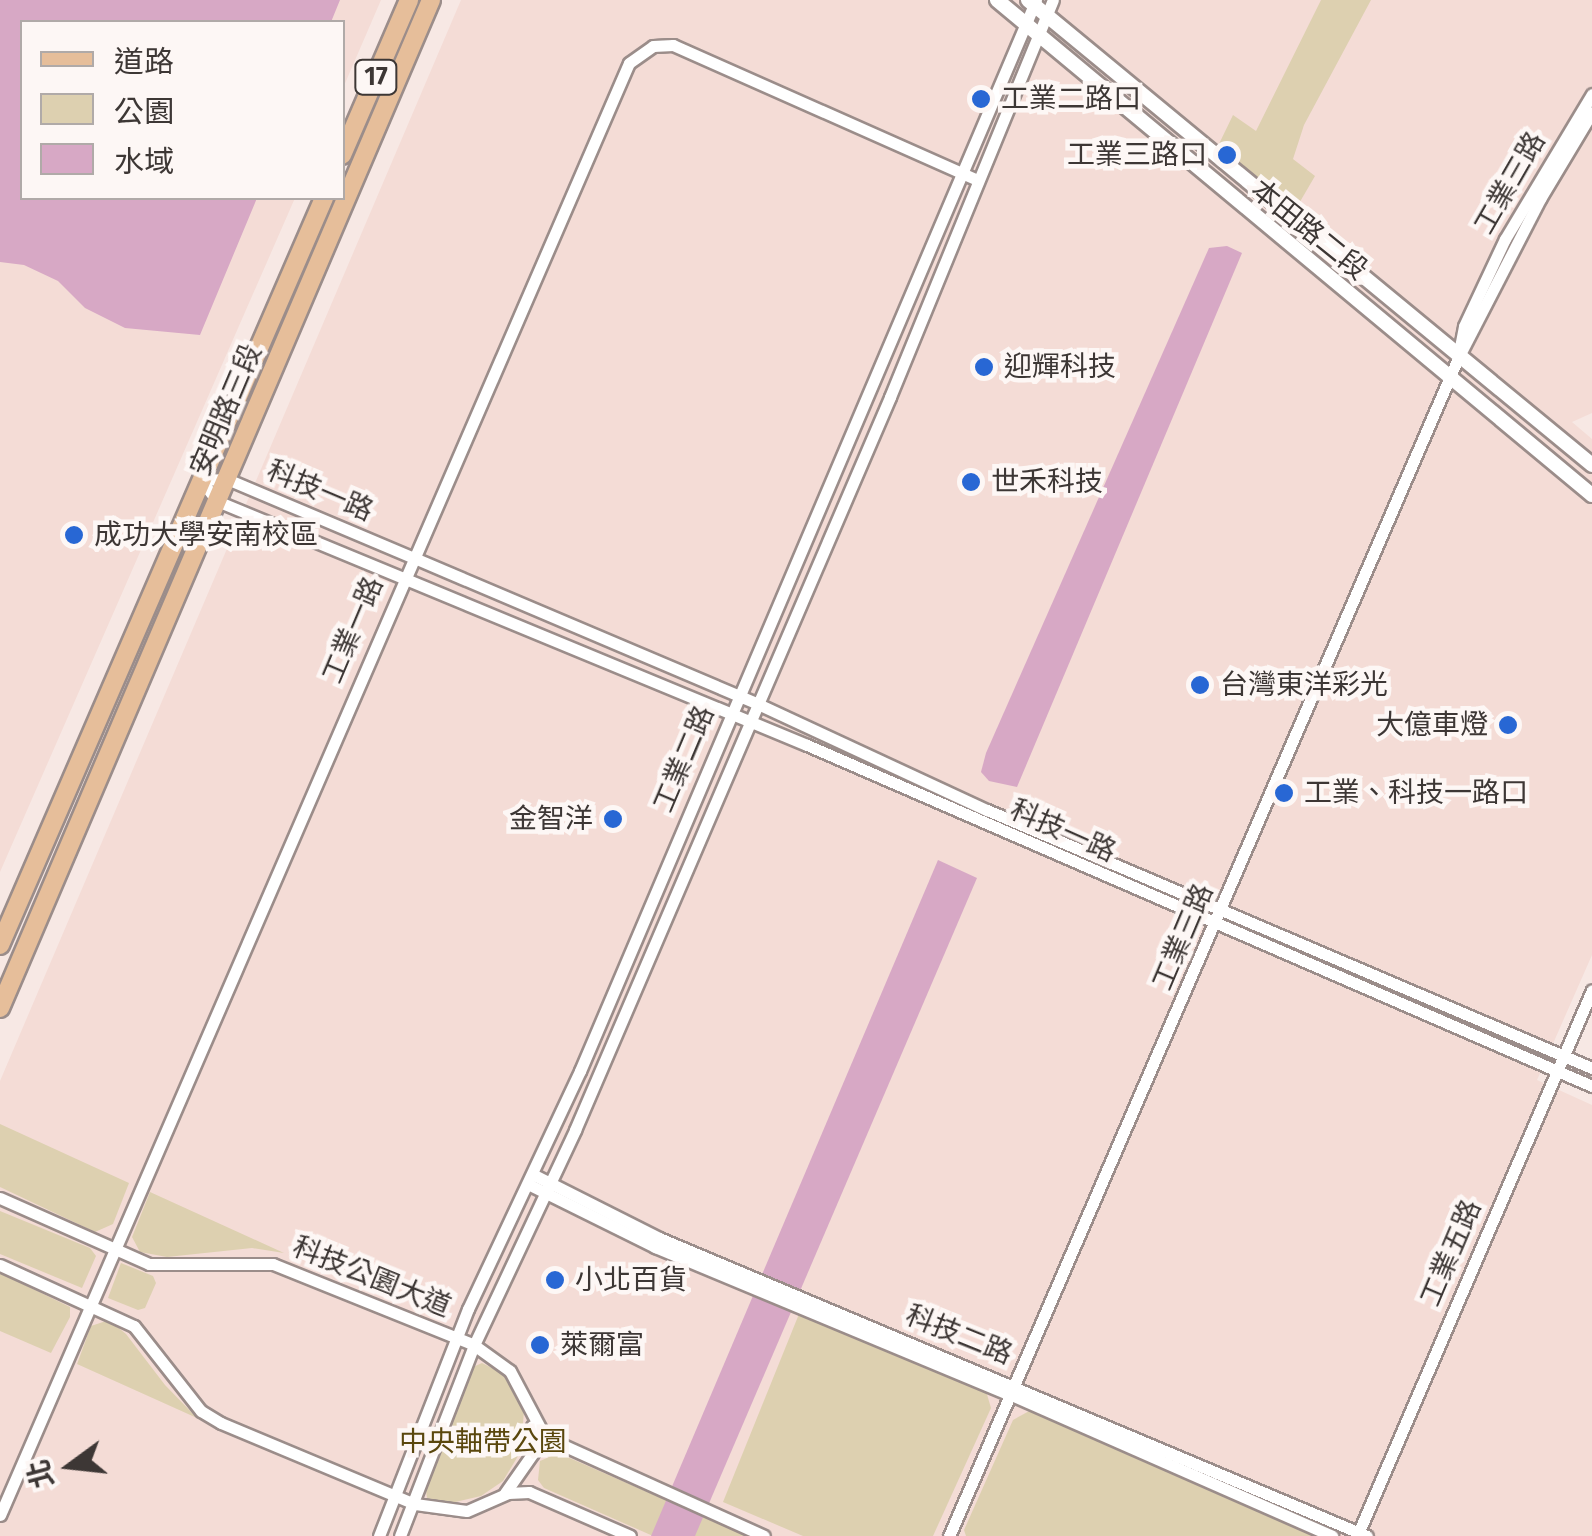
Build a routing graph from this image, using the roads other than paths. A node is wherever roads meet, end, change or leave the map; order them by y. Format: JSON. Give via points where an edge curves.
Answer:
{"nodes":[{"id":1,"x":410,"y":0,"type":"edge"},
{"id":2,"x":432,"y":0,"type":"edge"},
{"id":3,"x":997,"y":0,"type":"edge"},
{"id":4,"x":1053,"y":0,"type":"edge"},
{"id":5,"x":1032,"y":2,"type":"edge"},
{"id":6,"x":1048,"y":16,"type":"junction"},
{"id":7,"x":1024,"y":24,"type":"junction"},
{"id":8,"x":1041,"y":37,"type":"junction"},
{"id":9,"x":1592,"y":94,"type":"edge"},
{"id":10,"x":1592,"y":112,"type":"edge"},
{"id":11,"x":345,"y":147,"type":"edge"},
{"id":12,"x":959,"y":172,"type":"junction"},
{"id":13,"x":977,"y":180,"type":"junction"},
{"id":14,"x":323,"y":200,"type":"edge"},
{"id":15,"x":1530,"y":206,"type":"junction"},
{"id":16,"x":1459,"y":356,"type":"junction"},
{"id":17,"x":1450,"y":378,"type":"junction"},
{"id":18,"x":1592,"y":464,"type":"edge"},
{"id":19,"x":226,"y":479,"type":"junction"},
{"id":20,"x":201,"y":480,"type":"junction"},
{"id":21,"x":1592,"y":496,"type":"edge"},
{"id":22,"x":218,"y":501,"type":"junction"},
{"id":23,"x":412,"y":556,"type":"junction"},
{"id":24,"x":404,"y":576,"type":"junction"},
{"id":25,"x":738,"y":696,"type":"junction"},
{"id":26,"x":756,"y":703,"type":"junction"},
{"id":27,"x":730,"y":714,"type":"junction"},
{"id":28,"x":749,"y":721,"type":"junction"},
{"id":29,"x":1222,"y":909,"type":"junction"},
{"id":30,"x":1216,"y":926,"type":"junction"},
{"id":31,"x":0,"y":945,"type":"edge"},
{"id":32,"x":1592,"y":990,"type":"edge"},
{"id":33,"x":0,"y":1008,"type":"edge"},
{"id":34,"x":1565,"y":1057,"type":"junction"},
{"id":35,"x":1592,"y":1068,"type":"edge"},
{"id":36,"x":1558,"y":1071,"type":"junction"},
{"id":37,"x":1592,"y":1086,"type":"edge"},
{"id":38,"x":532,"y":1180,"type":"junction"},
{"id":39,"x":549,"y":1189,"type":"junction"},
{"id":40,"x":0,"y":1198,"type":"edge"},
{"id":41,"x":113,"y":1246,"type":"junction"},
{"id":42,"x":0,"y":1265,"type":"edge"},
{"id":43,"x":90,"y":1304,"type":"junction"},
{"id":44,"x":456,"y":1338,"type":"junction"},
{"id":45,"x":474,"y":1345,"type":"junction"},
{"id":46,"x":1012,"y":1389,"type":"junction"},
{"id":47,"x":529,"y":1405,"type":"junction"},
{"id":48,"x":397,"y":1496,"type":"junction"},
{"id":49,"x":502,"y":1496,"type":"junction"},
{"id":50,"x":415,"y":1504,"type":"junction"},
{"id":51,"x":0,"y":1515,"type":"edge"},
{"id":52,"x":1361,"y":1535,"type":"edge"},
{"id":53,"x":379,"y":1536,"type":"edge"},
{"id":54,"x":400,"y":1536,"type":"edge"},
{"id":55,"x":630,"y":1536,"type":"edge"},
{"id":56,"x":764,"y":1536,"type":"edge"},
{"id":57,"x":948,"y":1536,"type":"edge"},
{"id":58,"x":1332,"y":1536,"type":"edge"}],
"edges":[{"from":1,"to":11,"type":"main road","number":"17"},
{"from":2,"to":19,"type":"main road","name":"安明路三段","number":"17"},
{"from":3,"to":7,"type":"street","name":"本田路二段"},
{"from":4,"to":6,"type":"street","name":"工業二路"},
{"from":5,"to":6,"type":"street","name":"本田路二段"},
{"from":5,"to":7,"type":"street","name":"工業二路"},
{"from":6,"to":8,"type":"street","name":"工業二路"},
{"from":6,"to":16,"type":"street","name":"本田路二段"},
{"from":7,"to":8,"type":"street","name":"本田路二段"},
{"from":7,"to":12,"type":"street","name":"工業二路"},
{"from":8,"to":13,"type":"street","name":"工業二路"},
{"from":8,"to":17,"type":"street","name":"本田路二段"},
{"from":9,"to":15,"type":"street","name":"工業三路"},
{"from":10,"to":15,"type":"street","name":"工業三路"},
{"from":12,"to":13,"type":"street","name":"工業一路"},
{"from":12,"to":23,"type":"street","name":"工業一路","via":[[672,45],[653,46],[629,63]]},
{"from":12,"to":25,"type":"street","name":"工業二路","via":[[814,529]]},
{"from":13,"to":26,"type":"street","name":"工業二路"},
{"from":14,"to":20,"type":"main road","name":"安明路三段"},
{"from":15,"to":16,"type":"street","name":"工業三路"},
{"from":16,"to":17,"type":"street","name":"工業三路"},
{"from":16,"to":18,"type":"street","name":"本田路二段"},
{"from":17,"to":21,"type":"street","name":"本田路二段"},
{"from":17,"to":29,"type":"street","name":"工業三路"},
{"from":19,"to":20,"type":"street","name":"科技一路"},
{"from":19,"to":22,"type":"main road","name":"安明路三段","number":"17"},
{"from":19,"to":23,"type":"street","name":"科技一路"},
{"from":20,"to":22,"type":"street","name":"科技一路"},
{"from":20,"to":31,"type":"main road","name":"安明路三段"},
{"from":22,"to":24,"type":"street","name":"科技一路"},
{"from":22,"to":33,"type":"main road","name":"安明路三段","number":"17"},
{"from":23,"to":24,"type":"street","name":"工業一路"},
{"from":23,"to":25,"type":"street","name":"科技一路"},
{"from":24,"to":27,"type":"street","name":"科技一路"},
{"from":24,"to":41,"type":"street","name":"工業一路"},
{"from":25,"to":26,"type":"street","name":"科技一路"},
{"from":25,"to":27,"type":"street","name":"工業二路"},
{"from":26,"to":28,"type":"street","name":"工業二路"},
{"from":26,"to":29,"type":"street","name":"科技一路"},
{"from":27,"to":28,"type":"street","name":"科技一路"},
{"from":27,"to":38,"type":"street","name":"工業二路"},
{"from":28,"to":30,"type":"street","name":"科技一路"},
{"from":28,"to":39,"type":"street","name":"工業二路"},
{"from":29,"to":30,"type":"street","name":"工業三路"},
{"from":29,"to":34,"type":"street","name":"科技一路"},
{"from":30,"to":36,"type":"street","name":"科技一路"},
{"from":30,"to":46,"type":"street","name":"工業三路"},
{"from":32,"to":34,"type":"street","name":"工業五路"},
{"from":34,"to":35,"type":"street","name":"科技一路"},
{"from":34,"to":36,"type":"street","name":"工業五路"},
{"from":36,"to":37,"type":"street","name":"科技一路"},
{"from":36,"to":52,"type":"street","name":"工業五路"},
{"from":38,"to":39,"type":"street","name":"科技二路"},
{"from":38,"to":44,"type":"street","name":"工業二路"},
{"from":39,"to":45,"type":"street","name":"工業二路"},
{"from":39,"to":46,"type":"street","name":"科技二路","via":[[655,1247]]},
{"from":40,"to":41,"type":"street","name":"科技公園大道"},
{"from":41,"to":43,"type":"street","name":"工業一路"},
{"from":41,"to":44,"type":"street","name":"科技公園大道","via":[[162,1266],[273,1264]]},
{"from":42,"to":43,"type":"street"},
{"from":43,"to":48,"type":"street","via":[[134,1326],[202,1411]]},
{"from":43,"to":51,"type":"street","name":"工業一路"},
{"from":44,"to":45,"type":"street","name":"科技公園大道"},
{"from":44,"to":48,"type":"street","name":"工業二路"},
{"from":45,"to":47,"type":"street","name":"科技公園大道","via":[[510,1372]]},
{"from":45,"to":50,"type":"street","name":"工業二路"},
{"from":46,"to":52,"type":"street","name":"科技二路"},
{"from":46,"to":57,"type":"street","name":"工業三路"},
{"from":46,"to":58,"type":"street","name":"科技二路"},
{"from":47,"to":49,"type":"street","via":[[533,1453]]},
{"from":47,"to":56,"type":"street","name":"科技公園大道","via":[[545,1438]]},
{"from":48,"to":50,"type":"street"},
{"from":48,"to":53,"type":"street","name":"工業二路"},
{"from":49,"to":50,"type":"street","via":[[452,1512]]},
{"from":49,"to":55,"type":"street","via":[[536,1493]]},
{"from":50,"to":54,"type":"street","name":"工業二路"}]}
